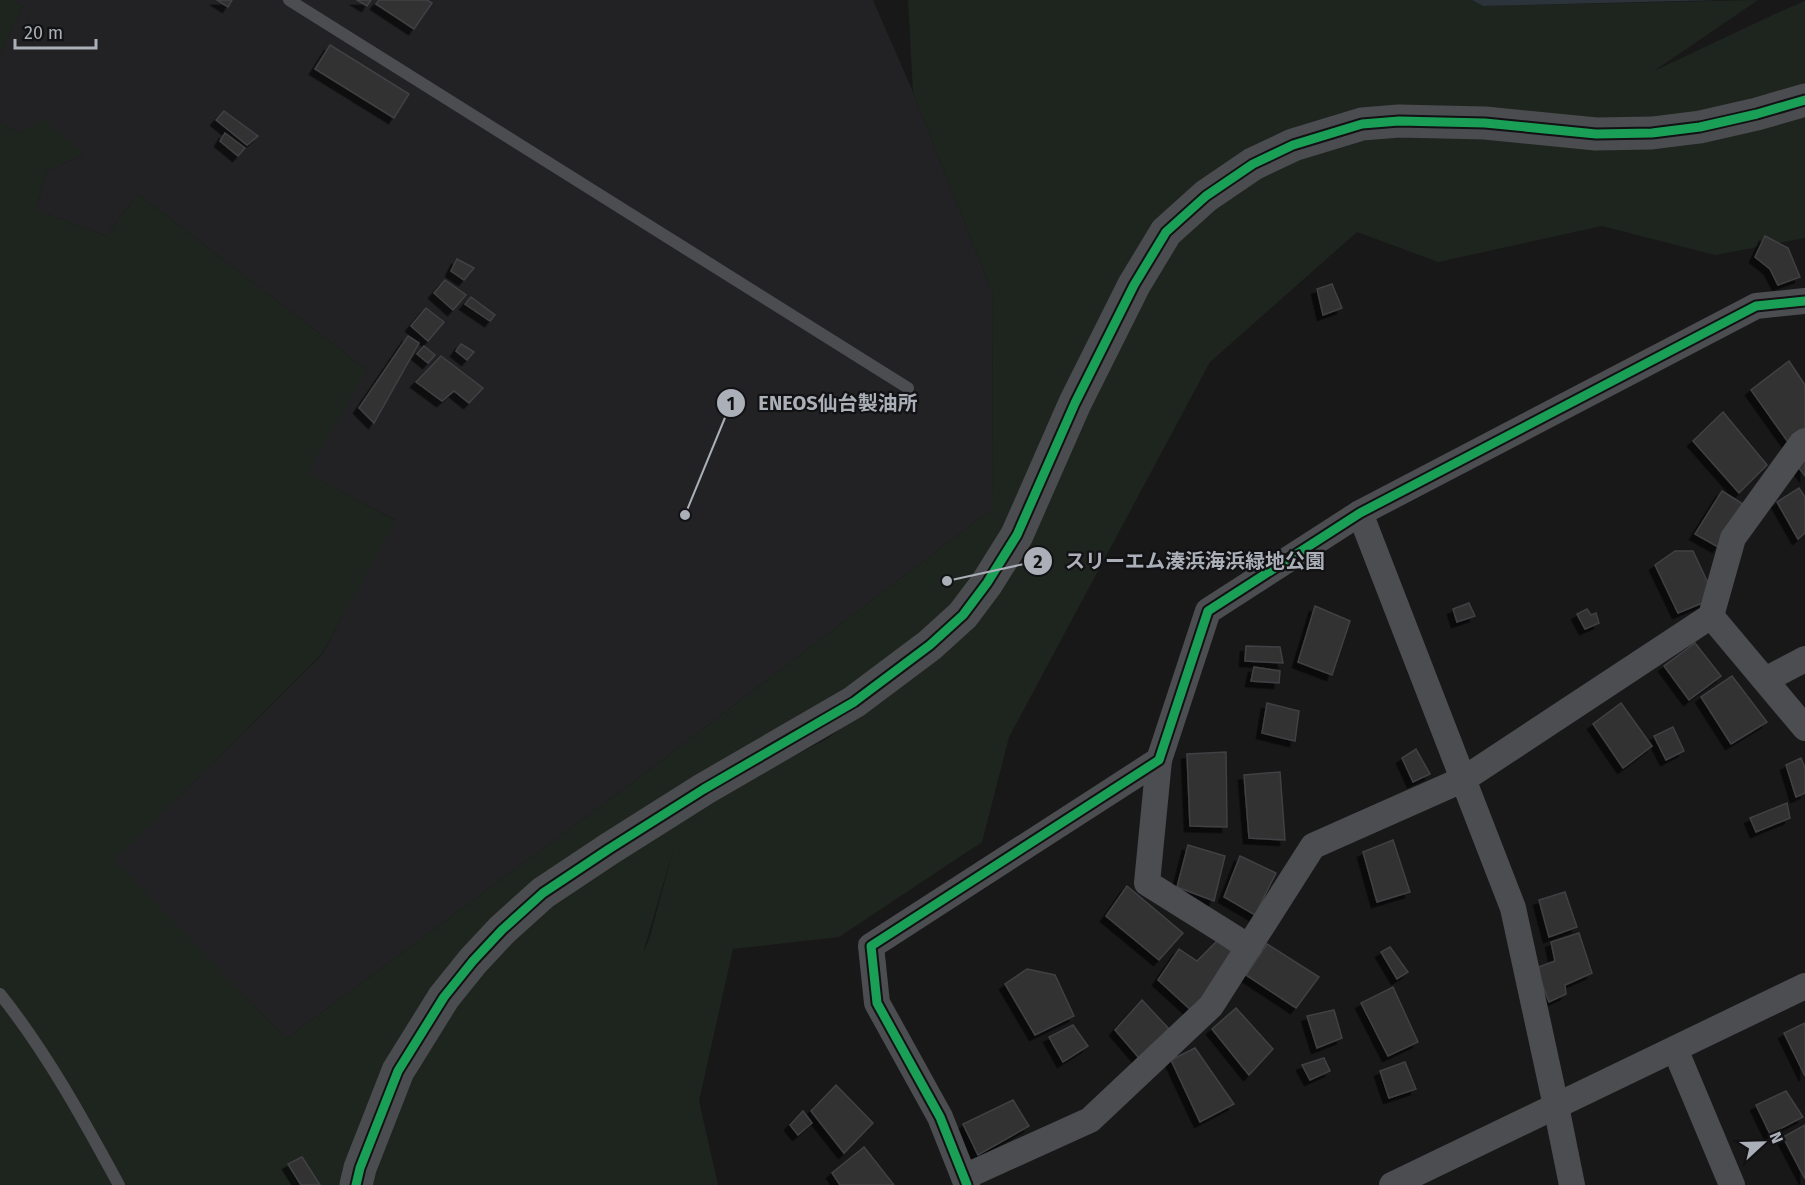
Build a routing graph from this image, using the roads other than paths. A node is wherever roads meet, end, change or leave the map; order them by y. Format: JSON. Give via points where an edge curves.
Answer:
{"nodes":[{"id":1,"x":289,"y":0,"type":"edge"},
{"id":2,"x":1805,"y":100,"type":"edge"},
{"id":3,"x":1805,"y":301,"type":"edge"},
{"id":4,"x":908,"y":388,"type":"dead end"},
{"id":5,"x":1805,"y":441,"type":"edge"},
{"id":6,"x":1360,"y":513,"type":"junction"},
{"id":7,"x":1711,"y":616,"type":"junction"},
{"id":8,"x":1805,"y":659,"type":"edge"},
{"id":9,"x":1765,"y":680,"type":"junction"},
{"id":10,"x":1805,"y":728,"type":"edge"},
{"id":11,"x":1159,"y":760,"type":"junction"},
{"id":12,"x":1464,"y":779,"type":"junction"},
{"id":13,"x":1248,"y":947,"type":"junction"},
{"id":14,"x":1805,"y":986,"type":"edge"},
{"id":15,"x":0,"y":994,"type":"edge"},
{"id":16,"x":1675,"y":1049,"type":"junction"},
{"id":17,"x":1556,"y":1106,"type":"junction"},
{"id":18,"x":363,"y":1179,"type":"edge"},
{"id":19,"x":966,"y":1181,"type":"edge"},
{"id":20,"x":119,"y":1185,"type":"edge"},
{"id":21,"x":1392,"y":1185,"type":"edge"},
{"id":22,"x":1572,"y":1185,"type":"edge"},
{"id":23,"x":1732,"y":1185,"type":"edge"}],
"edges":[{"from":1,"to":4,"type":"lane"},
{"from":2,"to":18,"type":"street","via":[[1700,127],[1652,133],[1596,134],[1485,123],[1362,124],[1293,145],[1253,164],[1206,196],[1166,232],[1134,285],[1017,535],[963,615],[854,702],[609,849],[543,893],[502,930],[444,997],[398,1071]]},
{"from":3,"to":6,"type":"street","via":[[1756,306]]},
{"from":5,"to":7,"type":"street","via":[[1733,538]]},
{"from":6,"to":11,"type":"street","via":[[1208,611]]},
{"from":6,"to":12,"type":"street"},
{"from":7,"to":9,"type":"street"},
{"from":7,"to":12,"type":"street"},
{"from":8,"to":9,"type":"street"},
{"from":9,"to":10,"type":"street"},
{"from":11,"to":13,"type":"street","via":[[1147,884]]},
{"from":11,"to":19,"type":"street","via":[[871,946],[877,1003],[940,1117]]},
{"from":12,"to":13,"type":"street","via":[[1313,846]]},
{"from":12,"to":17,"type":"street","via":[[1513,908]]},
{"from":13,"to":19,"type":"street","via":[[1211,1006],[1090,1120]]},
{"from":14,"to":16,"type":"street"},
{"from":15,"to":20,"type":"lane","via":[[27,1028]]},
{"from":16,"to":17,"type":"street"},
{"from":16,"to":23,"type":"street"},
{"from":17,"to":21,"type":"street"},
{"from":17,"to":22,"type":"street"}]}
